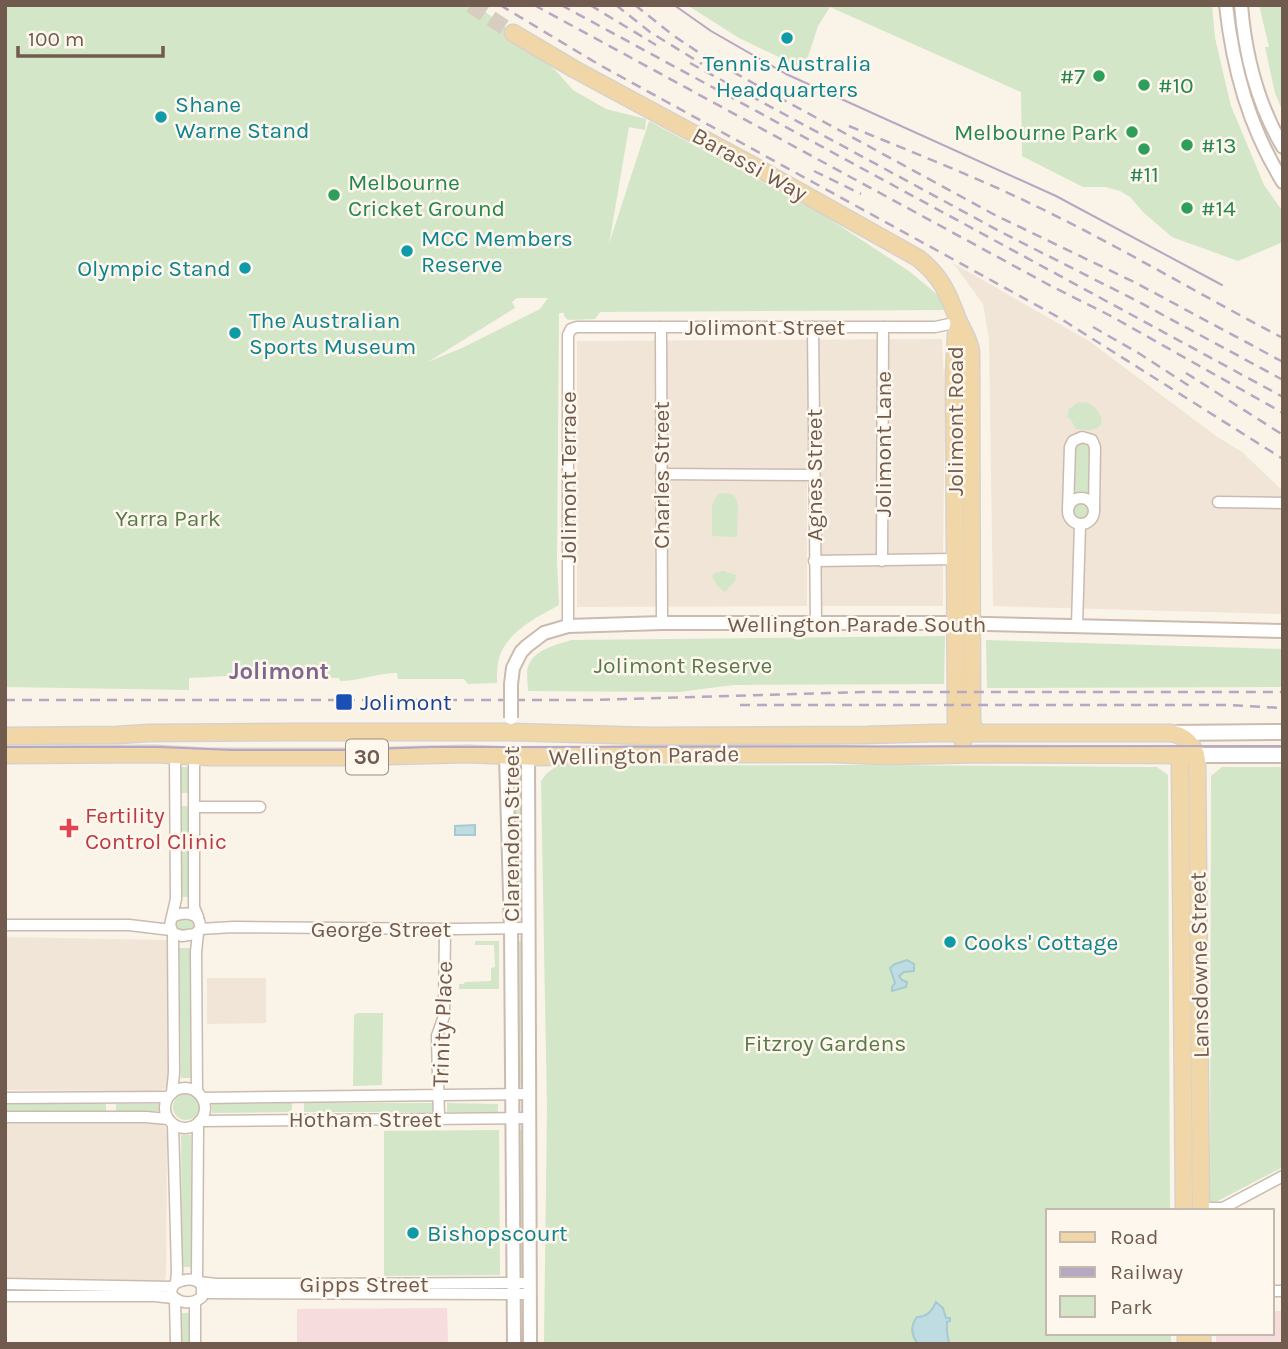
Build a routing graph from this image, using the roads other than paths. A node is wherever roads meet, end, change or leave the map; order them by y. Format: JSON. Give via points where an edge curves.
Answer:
{"nodes":[{"id":1,"x":1226,"y":5,"type":"edge"},
{"id":2,"x":1241,"y":5,"type":"edge"},
{"id":3,"x":513,"y":33,"type":"tunnel mouth"},
{"id":4,"x":1283,"y":147,"type":"edge"},
{"id":5,"x":1283,"y":182,"type":"edge"},
{"id":6,"x":959,"y":322,"type":"junction"},
{"id":7,"x":661,"y":327,"type":"junction"},
{"id":8,"x":813,"y":327,"type":"junction"},
{"id":9,"x":883,"y":327,"type":"junction"},
{"id":10,"x":571,"y":329,"type":"joint"},
{"id":11,"x":962,"y":414,"type":"junction"},
{"id":12,"x":661,"y":474,"type":"junction"},
{"id":13,"x":814,"y":475,"type":"junction"},
{"id":14,"x":1218,"y":502,"type":"dead end"},
{"id":15,"x":1283,"y":503,"type":"edge"},
{"id":16,"x":1068,"y":510,"type":"junction"},
{"id":17,"x":1094,"y":510,"type":"junction"},
{"id":18,"x":1080,"y":524,"type":"junction"},
{"id":19,"x":955,"y":559,"type":"junction"},
{"id":20,"x":814,"y":561,"type":"junction"},
{"id":21,"x":882,"y":561,"type":"junction"},
{"id":22,"x":662,"y":623,"type":"junction"},
{"id":23,"x":816,"y":623,"type":"junction"},
{"id":24,"x":963,"y":623,"type":"junction"},
{"id":25,"x":568,"y":626,"type":"junction"},
{"id":26,"x":1077,"y":626,"type":"junction"},
{"id":27,"x":1283,"y":631,"type":"edge"},
{"id":28,"x":511,"y":725,"type":"junction"},
{"id":29,"x":1283,"y":732,"type":"edge"},
{"id":30,"x":175,"y":733,"type":"junction"},
{"id":31,"x":194,"y":733,"type":"junction"},
{"id":32,"x":959,"y":733,"type":"junction"},
{"id":33,"x":979,"y":733,"type":"junction"},
{"id":34,"x":1171,"y":733,"type":"junction"},
{"id":35,"x":5,"y":736,"type":"edge"},
{"id":36,"x":74,"y":736,"type":"junction"},
{"id":37,"x":74,"y":754,"type":"junction"},
{"id":38,"x":984,"y":754,"type":"junction"},
{"id":39,"x":5,"y":755,"type":"edge"},
{"id":40,"x":175,"y":755,"type":"junction"},
{"id":41,"x":506,"y":755,"type":"junction"},
{"id":42,"x":1173,"y":755,"type":"junction"},
{"id":43,"x":1196,"y":755,"type":"junction"},
{"id":44,"x":1283,"y":755,"type":"edge"},
{"id":45,"x":527,"y":756,"type":"junction"},
{"id":46,"x":194,"y":757,"type":"junction"},
{"id":47,"x":175,"y":800,"type":"junction"},
{"id":48,"x":195,"y":804,"type":"junction"},
{"id":49,"x":260,"y":807,"type":"dead end"},
{"id":50,"x":5,"y":925,"type":"edge"},
{"id":51,"x":172,"y":925,"type":"junction"},
{"id":52,"x":199,"y":925,"type":"junction"},
{"id":53,"x":511,"y":928,"type":"junction"},
{"id":54,"x":527,"y":928,"type":"junction"},
{"id":55,"x":445,"y":929,"type":"junction"},
{"id":56,"x":1191,"y":962,"type":"junction"},
{"id":57,"x":529,"y":1094,"type":"junction"},
{"id":58,"x":170,"y":1095,"type":"junction"},
{"id":59,"x":200,"y":1095,"type":"junction"},
{"id":60,"x":513,"y":1095,"type":"junction"},
{"id":61,"x":439,"y":1096,"type":"junction"},
{"id":62,"x":5,"y":1098,"type":"edge"},
{"id":63,"x":5,"y":1117,"type":"edge"},
{"id":64,"x":513,"y":1118,"type":"junction"},
{"id":65,"x":529,"y":1118,"type":"junction"},
{"id":66,"x":439,"y":1119,"type":"junction"},
{"id":67,"x":171,"y":1121,"type":"junction"},
{"id":68,"x":199,"y":1122,"type":"junction"},
{"id":69,"x":1283,"y":1176,"type":"edge"},
{"id":70,"x":1184,"y":1209,"type":"edge"},
{"id":71,"x":1201,"y":1209,"type":"edge"},
{"id":72,"x":1212,"y":1209,"type":"edge"},
{"id":73,"x":198,"y":1282,"type":"junction"},
{"id":74,"x":5,"y":1284,"type":"edge"},
{"id":75,"x":22,"y":1284,"type":"junction"},
{"id":76,"x":174,"y":1285,"type":"junction"},
{"id":77,"x":514,"y":1288,"type":"junction"},
{"id":78,"x":529,"y":1288,"type":"junction"},
{"id":79,"x":269,"y":1289,"type":"junction"},
{"id":80,"x":203,"y":1293,"type":"junction"},
{"id":81,"x":5,"y":1296,"type":"edge"},
{"id":82,"x":22,"y":1296,"type":"junction"},
{"id":83,"x":174,"y":1299,"type":"junction"},
{"id":84,"x":195,"y":1302,"type":"junction"},
{"id":85,"x":176,"y":1344,"type":"edge"},
{"id":86,"x":195,"y":1344,"type":"edge"},
{"id":87,"x":514,"y":1344,"type":"edge"},
{"id":88,"x":530,"y":1344,"type":"edge"}],
"edges":[{"from":1,"to":5,"type":"street","via":[[1233,57],[1248,111]]},
{"from":2,"to":4,"type":"street","via":[[1252,72]]},
{"from":3,"to":6,"type":"main road","name":"Barassi Way","via":[[918,258],[945,287]]},
{"from":6,"to":9,"type":"street","name":"Jolimont Street"},
{"from":6,"to":11,"type":"main road","name":"Jolimont Road","via":[[970,347]]},
{"from":7,"to":8,"type":"street","name":"Jolimont Street"},
{"from":7,"to":10,"type":"street","name":"Jolimont Street"},
{"from":7,"to":12,"type":"street","name":"Charles Street"},
{"from":8,"to":9,"type":"street","name":"Jolimont Street"},
{"from":8,"to":13,"type":"street","name":"Agnes Street"},
{"from":9,"to":21,"type":"street","name":"Jolimont Lane"},
{"from":10,"to":25,"type":"street","name":"Jolimont Terrace"},
{"from":11,"to":19,"type":"main road","name":"Jolimont Road"},
{"from":11,"to":24,"type":"main road","name":"Jolimont Road"},
{"from":12,"to":13,"type":"street"},
{"from":12,"to":22,"type":"street","name":"Charles Street"},
{"from":13,"to":20,"type":"street","name":"Agnes Street"},
{"from":14,"to":15,"type":"street"},
{"from":16,"to":17,"type":"street","via":[[1080,498]]},
{"from":16,"to":17,"type":"street","via":[[1070,449],[1073,440],[1082,436],[1092,440],[1096,449]]},
{"from":16,"to":18,"type":"street","via":[[1071,520]]},
{"from":17,"to":18,"type":"street","via":[[1090,520]]},
{"from":18,"to":26,"type":"street"},
{"from":19,"to":21,"type":"street"},
{"from":19,"to":24,"type":"main road","name":"Jolimont Road"},
{"from":20,"to":21,"type":"street"},
{"from":20,"to":23,"type":"street","name":"Agnes Street"},
{"from":22,"to":23,"type":"street","name":"Wellington Parade South"},
{"from":22,"to":25,"type":"street","name":"Wellington Parade South"},
{"from":23,"to":24,"type":"street","name":"Wellington Parade South"},
{"from":24,"to":26,"type":"street","name":"Wellington Parade South"},
{"from":24,"to":32,"type":"main road","name":"Jolimont Road"},
{"from":24,"to":33,"type":"main road","name":"Jolimont Road","via":[[972,722]]},
{"from":25,"to":28,"type":"street","name":"Wellington Parade South","bridge":true,"via":[[544,633],[521,653],[513,667]]},
{"from":26,"to":27,"type":"street","name":"Wellington Parade South"},
{"from":28,"to":31,"type":"main road","name":"Wellington Parade","number":"30"},
{"from":28,"to":32,"type":"main road","name":"Wellington Parade","number":"30","via":[[630,736]]},
{"from":28,"to":41,"type":"main road","name":"Clarendon Street"},
{"from":28,"to":45,"type":"main road","name":"Clarendon Street"},
{"from":29,"to":34,"type":"main road","name":"Wellington Parade","number":"30"},
{"from":30,"to":31,"type":"main road","name":"Wellington Parade","number":"30"},
{"from":30,"to":36,"type":"main road","name":"Wellington Parade","number":"30"},
{"from":30,"to":40,"type":"main road"},
{"from":31,"to":46,"type":"main road"},
{"from":32,"to":33,"type":"main road","name":"Wellington Parade","number":"30"},
{"from":32,"to":38,"type":"main road","via":[[969,748]]},
{"from":33,"to":34,"type":"main road","name":"Wellington Parade","number":"30"},
{"from":34,"to":43,"type":"main road","via":[[1187,740]]},
{"from":35,"to":36,"type":"main road","name":"Wellington Parade","number":"30"},
{"from":36,"to":37,"type":"main road"},
{"from":37,"to":39,"type":"main road","name":"Wellington Parade","number":"30"},
{"from":37,"to":40,"type":"main road","name":"Wellington Parade","number":"30"},
{"from":38,"to":42,"type":"main road","name":"Wellington Parade","number":"30"},
{"from":38,"to":45,"type":"main road","name":"Wellington Parade","number":"30"},
{"from":40,"to":46,"type":"main road","name":"Wellington Parade","number":"30"},
{"from":40,"to":47,"type":"street"},
{"from":41,"to":45,"type":"main road","name":"Wellington Parade","number":"30"},
{"from":41,"to":46,"type":"main road","name":"Wellington Parade","number":"30"},
{"from":41,"to":53,"type":"street","name":"Clarendon Street"},
{"from":42,"to":43,"type":"main road","name":"Wellington Parade","number":"30"},
{"from":42,"to":56,"type":"main road","name":"Lansdowne Street","via":[[1180,764]]},
{"from":43,"to":44,"type":"main road","name":"Wellington Parade","number":"30"},
{"from":43,"to":56,"type":"main road","name":"Lansdowne Street"},
{"from":45,"to":54,"type":"street","name":"Clarendon Street"},
{"from":46,"to":48,"type":"street"},
{"from":47,"to":48,"type":"street"},
{"from":47,"to":51,"type":"street"},
{"from":48,"to":49,"type":"street"},
{"from":48,"to":52,"type":"street","via":[[194,907]]},
{"from":50,"to":51,"type":"street"},
{"from":51,"to":52,"type":"street","via":[[185,936]]},
{"from":51,"to":52,"type":"street","via":[[181,914],[192,914]]},
{"from":51,"to":58,"type":"street","via":[[174,1073]]},
{"from":52,"to":55,"type":"street","name":"George Street"},
{"from":52,"to":59,"type":"street"},
{"from":53,"to":54,"type":"street","name":"George Street"},
{"from":53,"to":55,"type":"street","name":"George Street"},
{"from":53,"to":60,"type":"street","name":"Clarendon Street"},
{"from":54,"to":57,"type":"street","name":"Clarendon Street"},
{"from":55,"to":61,"type":"street","name":"Trinity Place","via":[[444,1016],[437,1036]]},
{"from":56,"to":70,"type":"main road","name":"Lansdowne Street"},
{"from":56,"to":71,"type":"main road","name":"Lansdowne Street"},
{"from":57,"to":60,"type":"street","name":"Hotham Street"},
{"from":57,"to":65,"type":"street","name":"Clarendon Street"},
{"from":58,"to":59,"type":"street","via":[[184,1088]]},
{"from":58,"to":62,"type":"street"},
{"from":58,"to":67,"type":"street","via":[[165,1108]]},
{"from":59,"to":61,"type":"street","name":"Hotham Street"},
{"from":59,"to":68,"type":"street","via":[[205,1109]]},
{"from":60,"to":61,"type":"street","name":"Hotham Street"},
{"from":60,"to":64,"type":"street","name":"Clarendon Street"},
{"from":61,"to":66,"type":"street","name":"Trinity Place"},
{"from":63,"to":67,"type":"street"},
{"from":64,"to":65,"type":"street","name":"Hotham Street"},
{"from":64,"to":66,"type":"street","name":"Hotham Street"},
{"from":64,"to":77,"type":"street","name":"Clarendon Street"},
{"from":65,"to":78,"type":"street","name":"Clarendon Street"},
{"from":66,"to":68,"type":"street","name":"Hotham Street"},
{"from":67,"to":68,"type":"street","via":[[186,1128]]},
{"from":67,"to":76,"type":"street"},
{"from":68,"to":73,"type":"street"},
{"from":69,"to":72,"type":"street","via":[[1223,1208]]},
{"from":73,"to":76,"type":"street","via":[[187,1279]]},
{"from":73,"to":79,"type":"street","name":"Gipps Street"},
{"from":73,"to":80,"type":"street"},
{"from":74,"to":75,"type":"street"},
{"from":75,"to":76,"type":"street"},
{"from":75,"to":82,"type":"street"},
{"from":76,"to":83,"type":"street"},
{"from":77,"to":78,"type":"street","name":"Gipps Street"},
{"from":77,"to":79,"type":"street","name":"Gipps Street"},
{"from":77,"to":87,"type":"street","name":"Clarendon Street"},
{"from":78,"to":88,"type":"street","name":"Clarendon Street"},
{"from":79,"to":80,"type":"street","name":"Gipps Street"},
{"from":80,"to":84,"type":"street"},
{"from":81,"to":82,"type":"street"},
{"from":82,"to":83,"type":"street"},
{"from":83,"to":84,"type":"street"},
{"from":83,"to":85,"type":"street"},
{"from":84,"to":86,"type":"street"}]}
